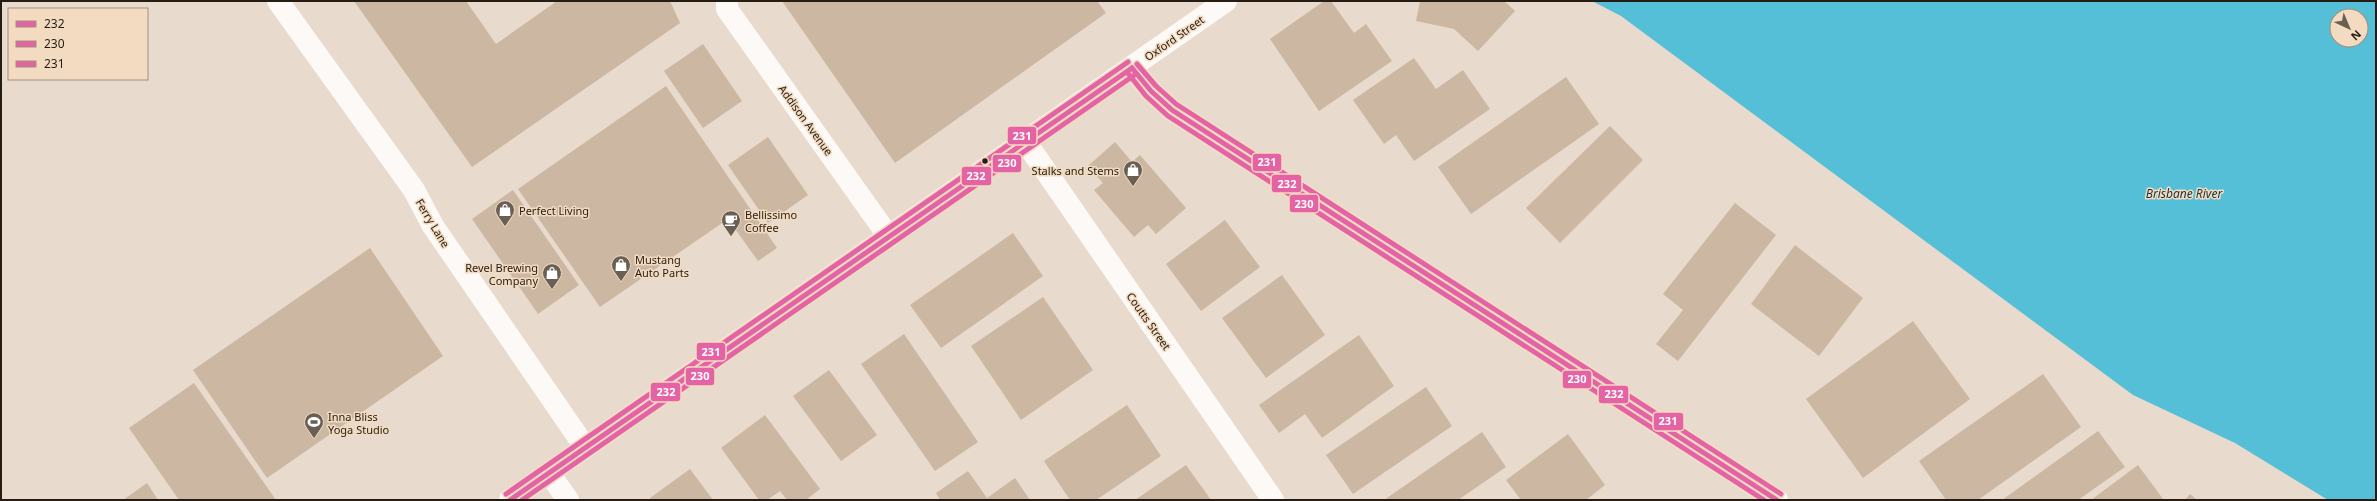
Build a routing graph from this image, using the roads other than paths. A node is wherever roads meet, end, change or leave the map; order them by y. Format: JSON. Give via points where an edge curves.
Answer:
{"nodes":[{"id":1,"x":278,"y":1,"type":"edge"},
{"id":2,"x":727,"y":1,"type":"edge"},
{"id":3,"x":1226,"y":1,"type":"edge"},
{"id":4,"x":1132,"y":68,"type":"junction"},
{"id":5,"x":1025,"y":141,"type":"junction"},
{"id":6,"x":889,"y":237,"type":"junction"},
{"id":7,"x":585,"y":447,"type":"junction"},
{"id":8,"x":549,"y":473,"type":"junction"},
{"id":9,"x":510,"y":500,"type":"edge"},
{"id":10,"x":568,"y":500,"type":"edge"},
{"id":11,"x":1273,"y":500,"type":"edge"},
{"id":12,"x":1777,"y":500,"type":"edge"}],
"edges":[{"from":1,"to":7,"type":"street","name":"Ferry Lane","via":[[414,190],[433,226]]},
{"from":2,"to":6,"type":"street","name":"Addison Avenue","via":[[727,9]]},
{"from":3,"to":4,"type":"street","name":"Oxford Street"},
{"from":4,"to":5,"type":"street","name":"Oxford Street"},
{"from":4,"to":12,"type":"street","via":[[1151,91],[1172,110]]},
{"from":5,"to":6,"type":"street","name":"Oxford Street"},
{"from":5,"to":11,"type":"street","name":"Coutts Street"},
{"from":6,"to":7,"type":"street","name":"Oxford Street"},
{"from":7,"to":8,"type":"street","name":"Oxford Street"},
{"from":8,"to":9,"type":"street","name":"Oxford Street"},
{"from":8,"to":10,"type":"street"}]}
